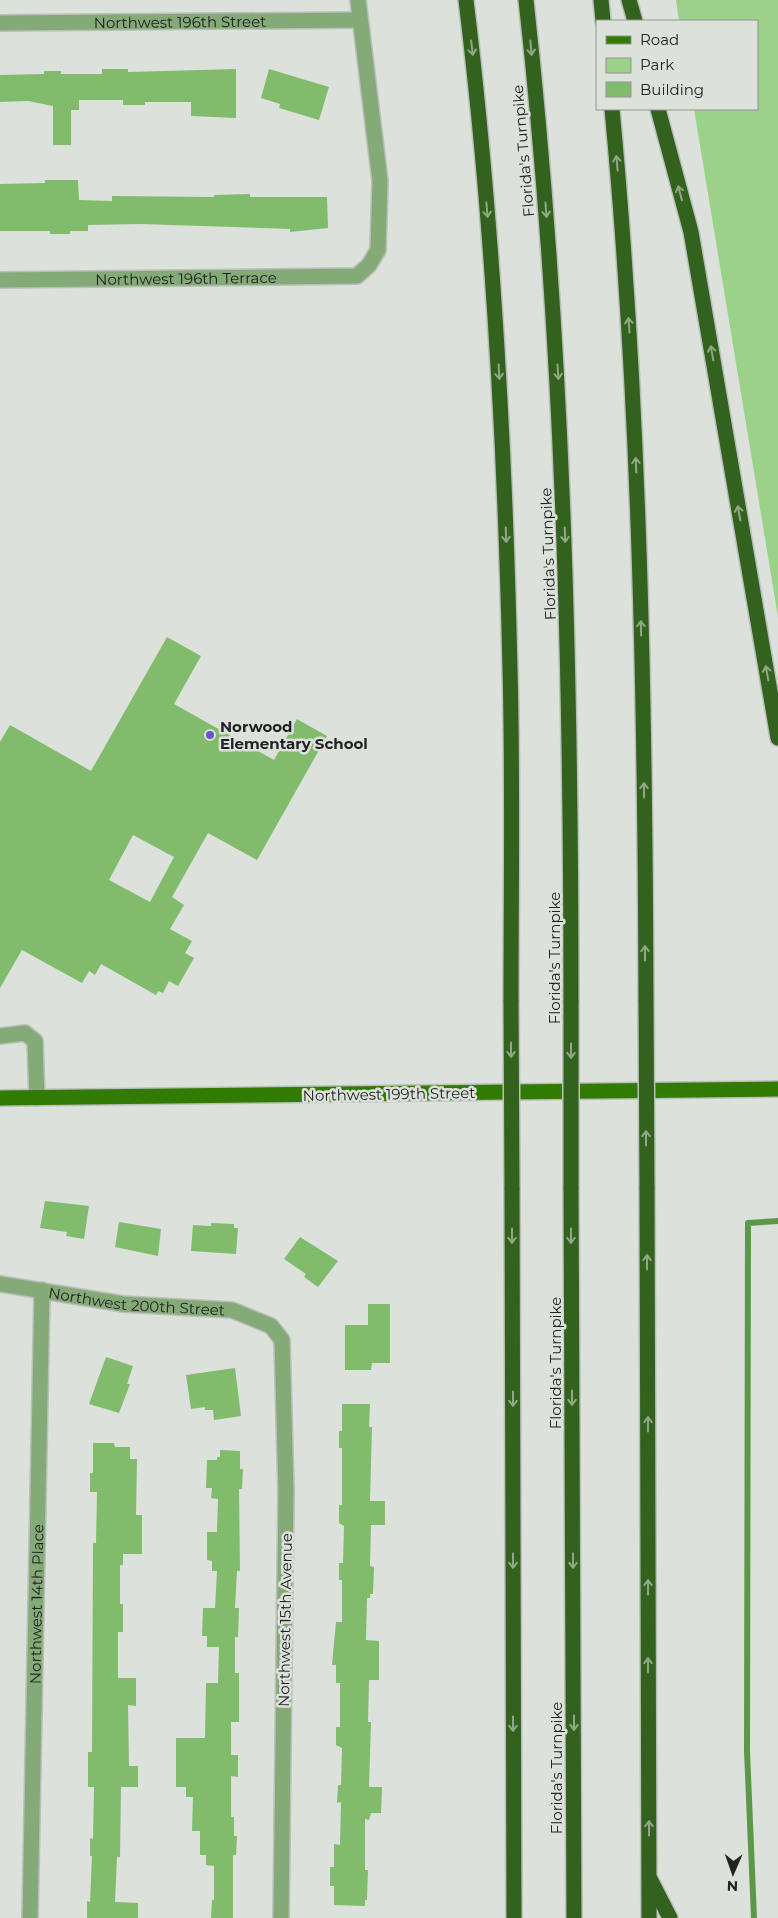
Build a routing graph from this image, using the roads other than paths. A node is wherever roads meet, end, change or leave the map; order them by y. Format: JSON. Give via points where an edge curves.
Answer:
{"nodes":[{"id":1,"x":358,"y":0,"type":"edge"},
{"id":2,"x":466,"y":0,"type":"edge"},
{"id":3,"x":526,"y":0,"type":"edge"},
{"id":4,"x":601,"y":0,"type":"edge"},
{"id":5,"x":629,"y":0,"type":"edge"},
{"id":6,"x":360,"y":20,"type":"junction"},
{"id":7,"x":603,"y":20,"type":"edge"},
{"id":8,"x":635,"y":20,"type":"edge"},
{"id":9,"x":0,"y":23,"type":"edge"},
{"id":10,"x":612,"y":110,"type":"edge"},
{"id":11,"x":658,"y":110,"type":"edge"},
{"id":12,"x":0,"y":280,"type":"edge"},
{"id":13,"x":778,"y":738,"type":"edge"},
{"id":14,"x":0,"y":1036,"type":"edge"},
{"id":15,"x":778,"y":1089,"type":"edge"},
{"id":16,"x":0,"y":1098,"type":"edge"},
{"id":17,"x":37,"y":1098,"type":"junction"},
{"id":18,"x":0,"y":1284,"type":"edge"},
{"id":19,"x":42,"y":1290,"type":"junction"},
{"id":20,"x":270,"y":1326,"type":"joint"},
{"id":21,"x":649,"y":1877,"type":"junction"},
{"id":22,"x":30,"y":1918,"type":"edge"},
{"id":23,"x":280,"y":1918,"type":"edge"},
{"id":24,"x":514,"y":1918,"type":"edge"},
{"id":25,"x":574,"y":1918,"type":"edge"},
{"id":26,"x":649,"y":1918,"type":"edge"},
{"id":27,"x":670,"y":1918,"type":"edge"}],
"edges":[{"from":1,"to":6,"type":"street"},
{"from":2,"to":24,"type":"highway","one_way":true,"bridge":true,"via":[[487,206],[504,488],[510,671]]},
{"from":3,"to":25,"type":"highway","name":"Florida's Turnpike","one_way":true,"bridge":true,"via":[[550,266],[564,494],[571,793]]},
{"from":4,"to":7,"type":"highway"},
{"from":5,"to":8,"type":"highway"},
{"from":6,"to":9,"type":"street","name":"Northwest 196th Street"},
{"from":6,"to":12,"type":"street","name":"Northwest 196th Terrace","via":[[380,181],[378,250],[370,265],[357,276]]},
{"from":21,"to":10,"type":"highway","one_way":true,"bridge":true,"via":[[644,744],[630,354]]},
{"from":13,"to":11,"type":"highway","one_way":true,"via":[[690,232]]},
{"from":14,"to":17,"type":"street","via":[[25,1033],[35,1041]]},
{"from":15,"to":17,"type":"main road","name":"Northwest 199th Street"},
{"from":16,"to":17,"type":"main road","name":"Northwest 199th Street"},
{"from":18,"to":19,"type":"street","name":"Northwest 200th Street"},
{"from":19,"to":20,"type":"street","name":"Northwest 200th Street","via":[[123,1304],[232,1310]]},
{"from":19,"to":22,"type":"street","name":"Northwest 14th Place"},
{"from":20,"to":23,"type":"street","name":"Northwest 15th Avenue","via":[[282,1340],[286,1492]]},
{"from":21,"to":26,"type":"highway"},
{"from":21,"to":27,"type":"highway"}]}
